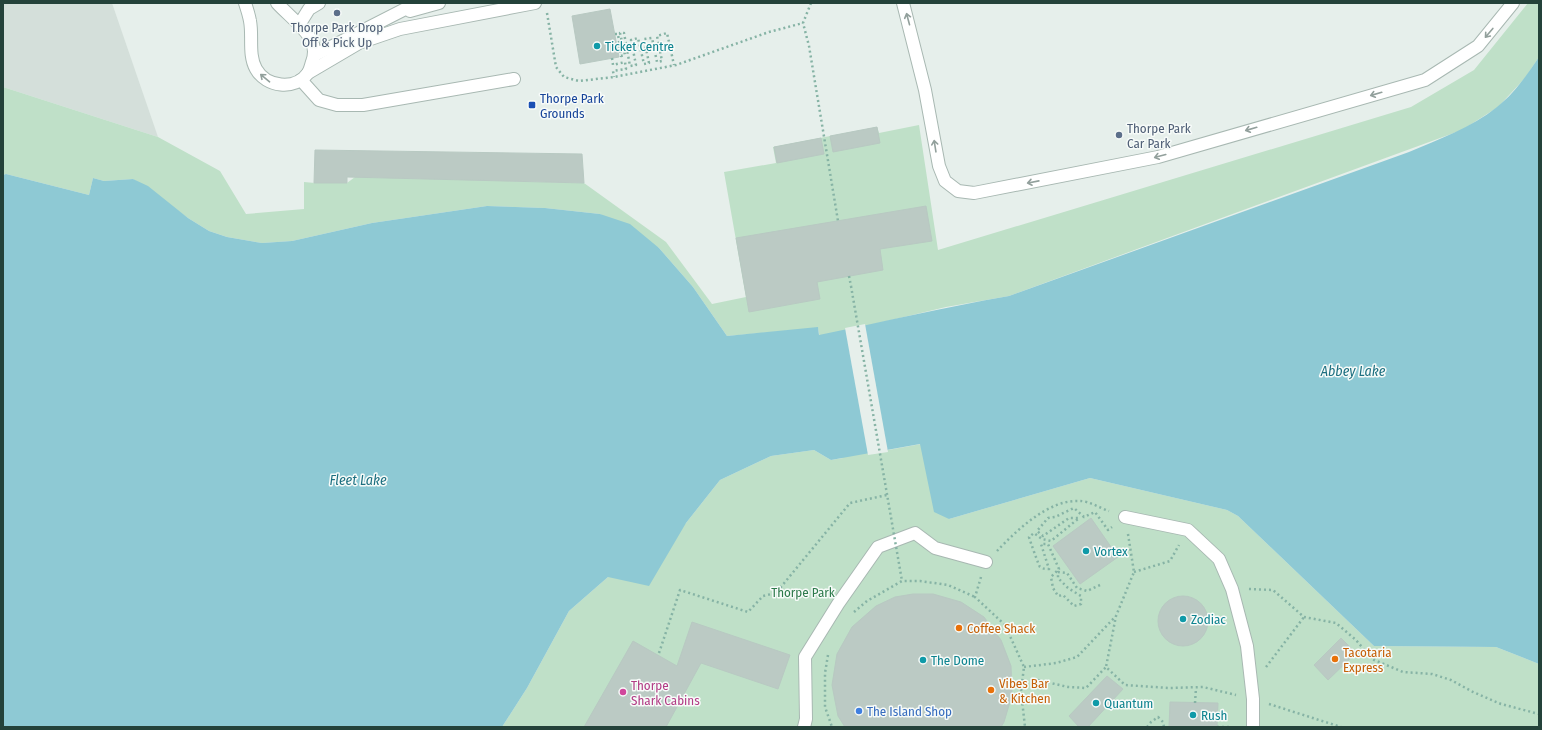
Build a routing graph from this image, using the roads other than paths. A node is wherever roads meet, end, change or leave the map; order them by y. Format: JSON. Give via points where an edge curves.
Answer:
{"nodes":[{"id":1,"x":245,"y":3,"type":"edge"},
{"id":2,"x":277,"y":3,"type":"edge"},
{"id":3,"x":319,"y":3,"type":"edge"},
{"id":4,"x":405,"y":3,"type":"edge"},
{"id":5,"x":417,"y":3,"type":"edge"},
{"id":6,"x":439,"y":3,"type":"edge"},
{"id":7,"x":494,"y":3,"type":"edge"},
{"id":8,"x":535,"y":3,"type":"edge"},
{"id":9,"x":904,"y":3,"type":"edge"},
{"id":10,"x":1513,"y":3,"type":"edge"},
{"id":11,"x":398,"y":13,"type":"junction"},
{"id":12,"x":376,"y":24,"type":"junction"},
{"id":13,"x":299,"y":26,"type":"junction"},
{"id":14,"x":400,"y":29,"type":"junction"},
{"id":15,"x":315,"y":55,"type":"junction"},
{"id":16,"x":304,"y":77,"type":"junction"},
{"id":17,"x":514,"y":79,"type":"dead end"},
{"id":18,"x":1125,"y":517,"type":"road end"},
{"id":19,"x":986,"y":562,"type":"road end"},
{"id":20,"x":804,"y":727,"type":"edge"},
{"id":21,"x":1253,"y":727,"type":"edge"}],
"edges":[{"from":16,"to":1,"type":"street","one_way":true,"via":[[291,84],[276,84],[262,76],[253,58],[250,20]]},
{"from":2,"to":13,"type":"street"},
{"from":3,"to":13,"type":"street","via":[[309,9]]},
{"from":4,"to":12,"type":"street"},
{"from":5,"to":11,"type":"street"},
{"from":6,"to":11,"type":"street"},
{"from":7,"to":14,"type":"street","via":[[429,15]]},
{"from":8,"to":14,"type":"street"},
{"from":10,"to":9,"type":"street","one_way":true,"via":[[1478,46],[1425,80],[1158,158],[974,193],[958,191],[945,182],[939,166],[925,90]]},
{"from":11,"to":12,"type":"street"},
{"from":12,"to":15,"type":"street"},
{"from":13,"to":15,"type":"street","via":[[310,38]]},
{"from":14,"to":16,"type":"street","via":[[359,43]]},
{"from":15,"to":16,"type":"street"},
{"from":16,"to":17,"type":"street","via":[[319,100],[337,105],[363,105]]},
{"from":18,"to":21,"type":"street","via":[[1188,530],[1218,559],[1232,588],[1247,646]]},
{"from":19,"to":20,"type":"street","via":[[935,548],[914,533],[878,547],[805,657]]}]}
